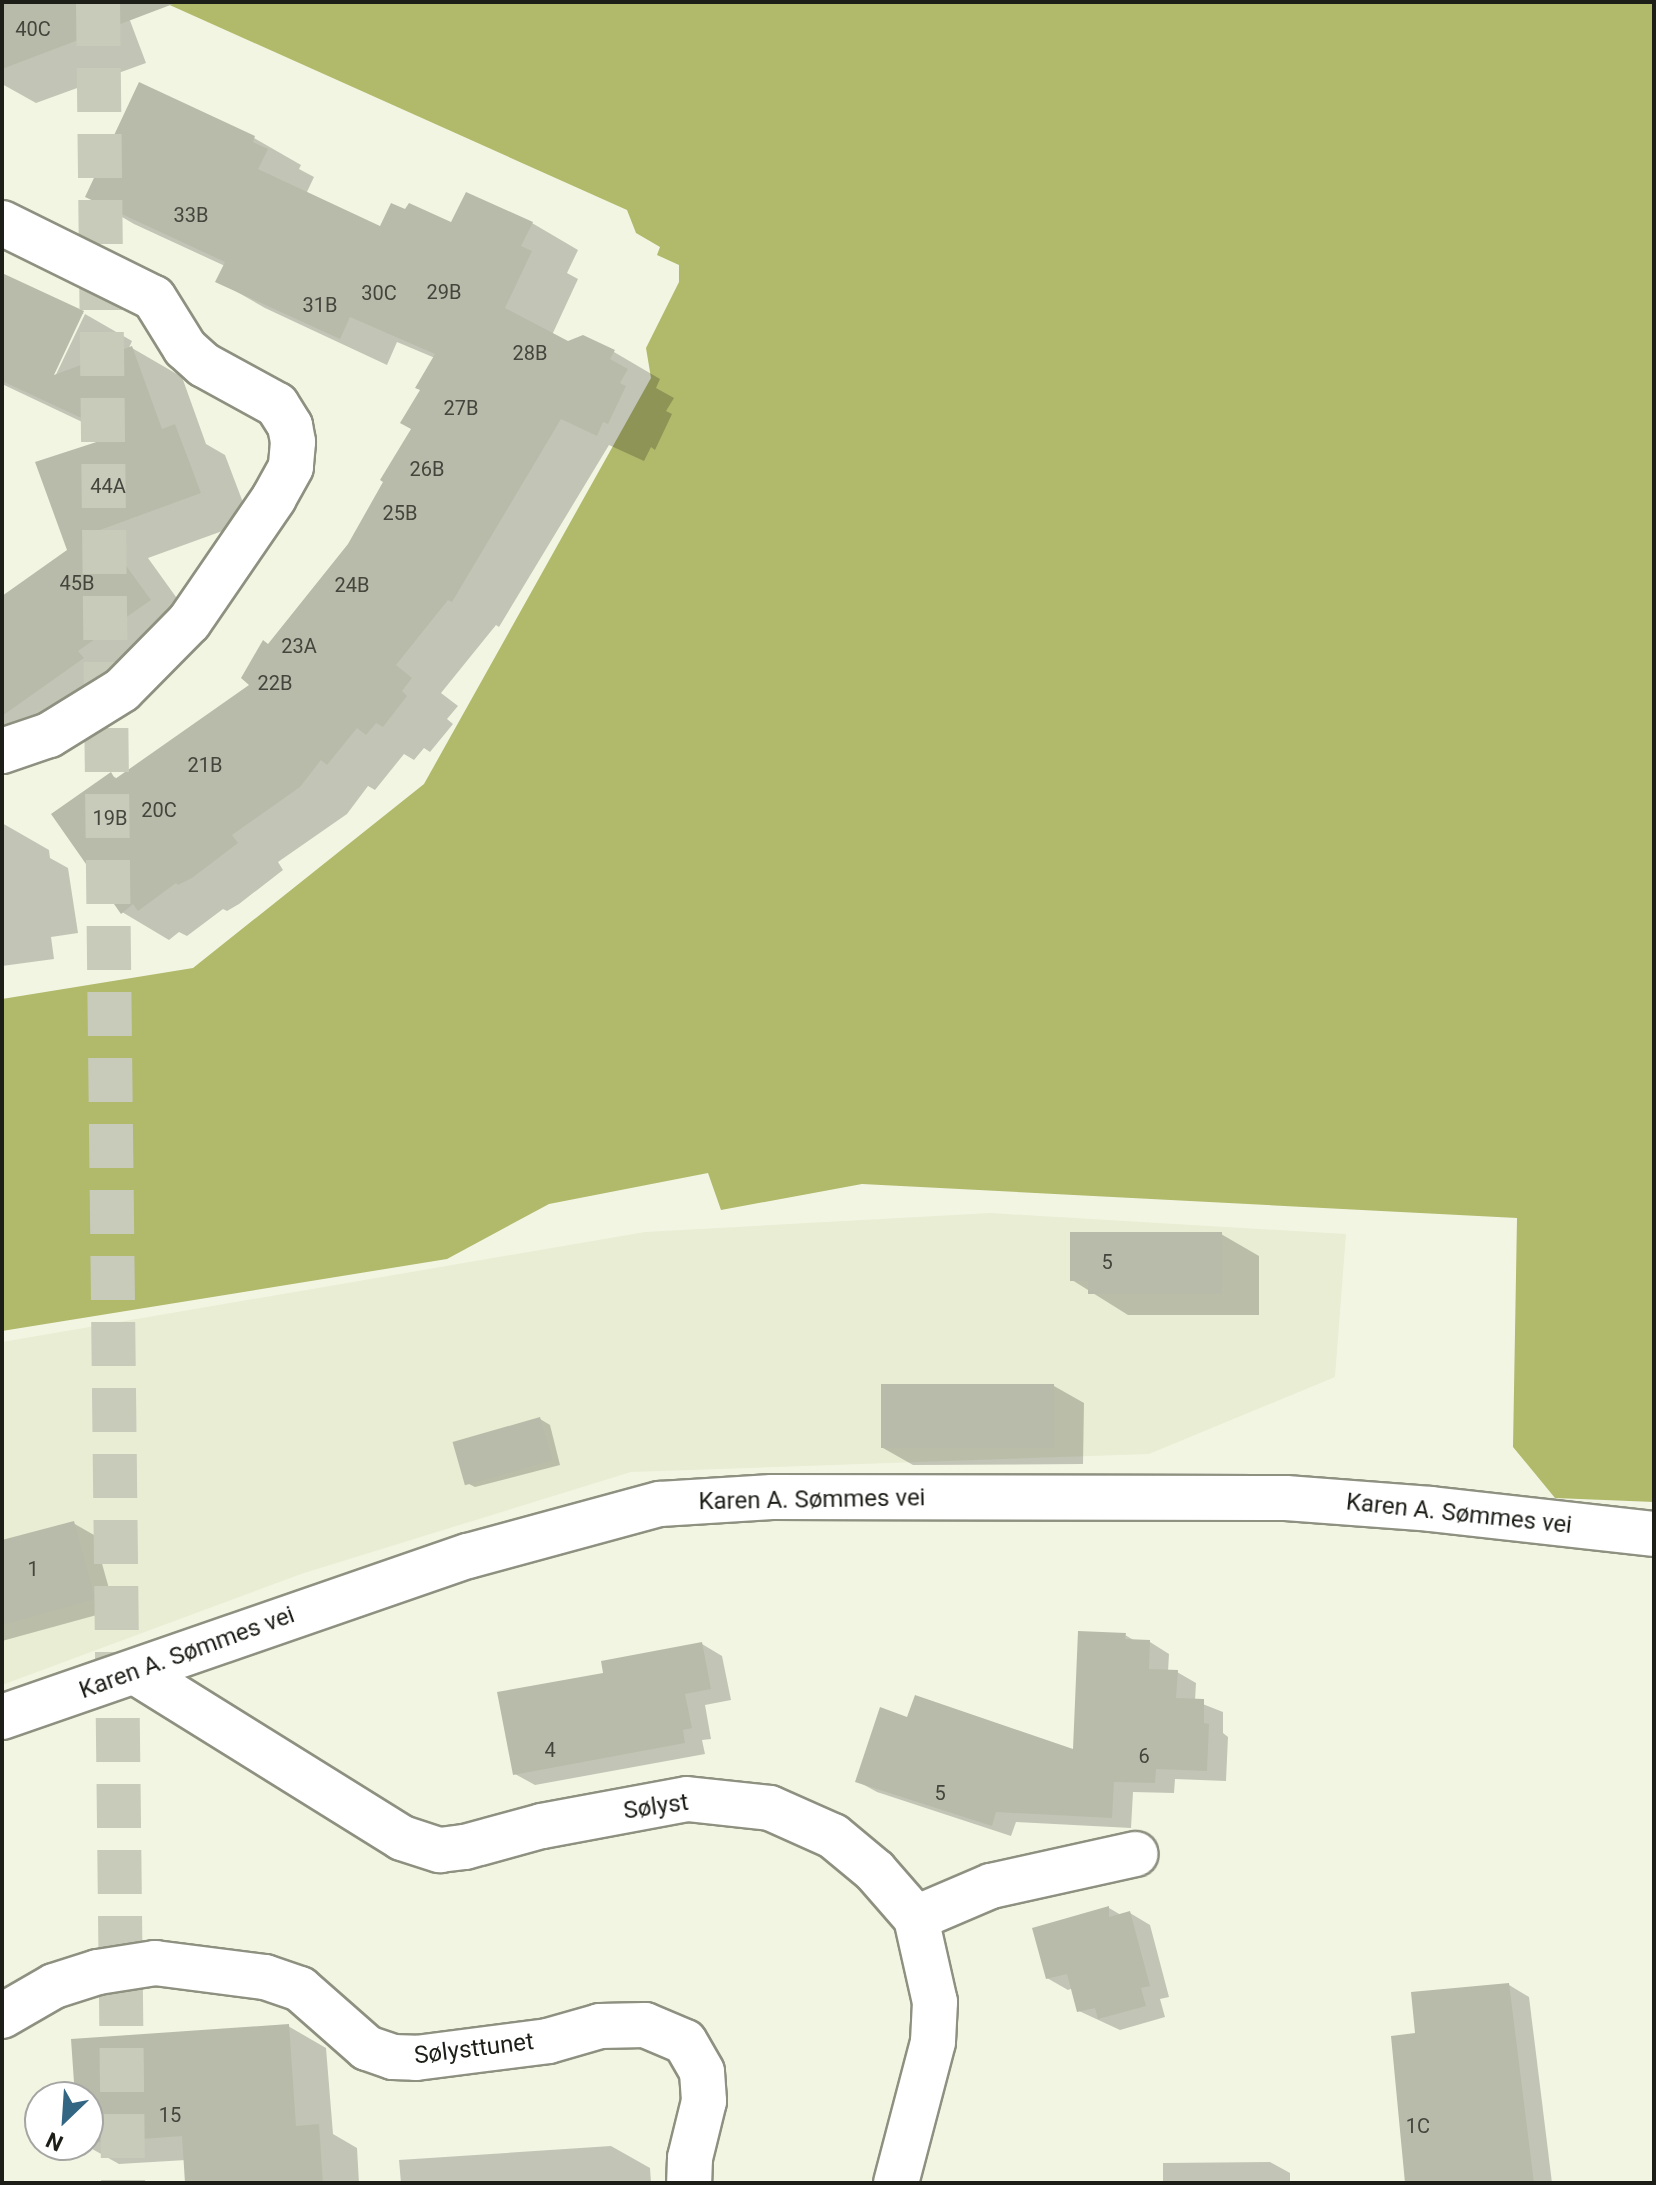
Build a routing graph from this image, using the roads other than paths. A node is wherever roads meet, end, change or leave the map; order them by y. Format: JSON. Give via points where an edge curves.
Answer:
{"nodes":[{"id":1,"x":2,"y":223,"type":"edge"},
{"id":2,"x":2,"y":751,"type":"edge"},
{"id":3,"x":1654,"y":1534,"type":"edge"},
{"id":4,"x":137,"y":1673,"type":"junction"},
{"id":5,"x":2,"y":1717,"type":"edge"},
{"id":6,"x":1135,"y":1854,"type":"dead end"},
{"id":7,"x":916,"y":1918,"type":"junction"},
{"id":8,"x":2,"y":2016,"type":"edge"},
{"id":9,"x":689,"y":2183,"type":"edge"},
{"id":10,"x":896,"y":2183,"type":"edge"}],
"edges":[{"from":1,"to":2,"type":"street","via":[[154,298],[185,348],[204,365],[277,405],[293,442],[291,467],[274,498],[189,622],[122,690],[49,735]]},
{"from":3,"to":4,"type":"street","name":"Karen A. Sømmes vei","via":[[1286,1498],[772,1497],[660,1504],[424,1570]]},
{"from":4,"to":5,"type":"street","name":"Karen A. Sømmes vei"},
{"from":4,"to":7,"type":"street","name":"Sølyst","via":[[402,1838],[440,1850],[687,1799],[770,1808],[833,1836],[875,1871]]},
{"from":6,"to":7,"type":"street","via":[[991,1886]]},
{"from":7,"to":10,"type":"street","name":"Sølyst","via":[[935,2002],[933,2042]]},
{"from":8,"to":9,"type":"street","name":"Sølysttunet","via":[[54,1986],[155,1963],[265,1977],[300,1989],[367,2048],[393,2057],[548,2041],[600,2026],[645,2025],[685,2042],[702,2072],[704,2101]]}]}
